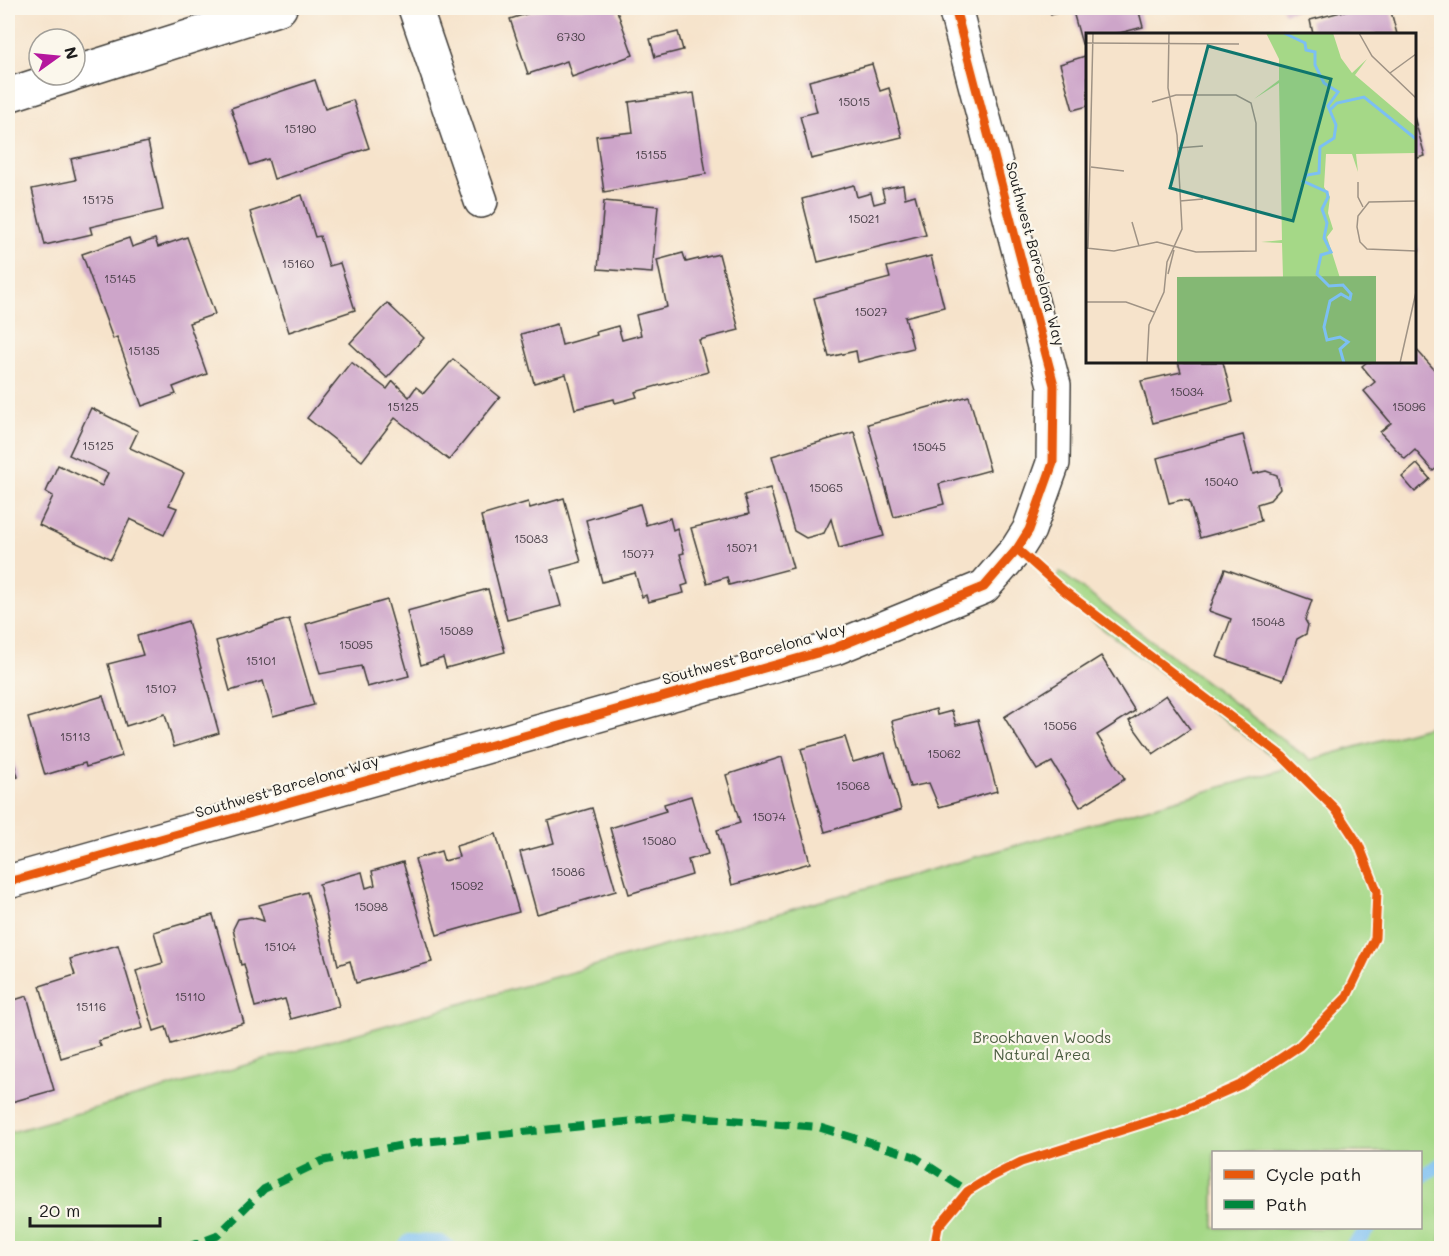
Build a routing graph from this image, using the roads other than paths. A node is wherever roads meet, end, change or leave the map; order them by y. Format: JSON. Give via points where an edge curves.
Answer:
{"nodes":[{"id":1,"x":280,"y":8,"type":"edge"},
{"id":2,"x":415,"y":8,"type":"edge"},
{"id":3,"x":956,"y":8,"type":"edge"},
{"id":4,"x":87,"y":69,"type":"edge"},
{"id":5,"x":33,"y":87,"type":"edge"},
{"id":6,"x":8,"y":95,"type":"edge"},
{"id":7,"x":481,"y":201,"type":"dead end"},
{"id":8,"x":8,"y":882,"type":"edge"}],
"edges":[{"from":1,"to":4,"type":"street"},
{"from":2,"to":7,"type":"street"},
{"from":3,"to":8,"type":"street","name":"Southwest Barcelona Way","via":[[1054,386],[1053,463],[1029,530],[984,587],[835,648]]},
{"from":5,"to":6,"type":"street"}]}
